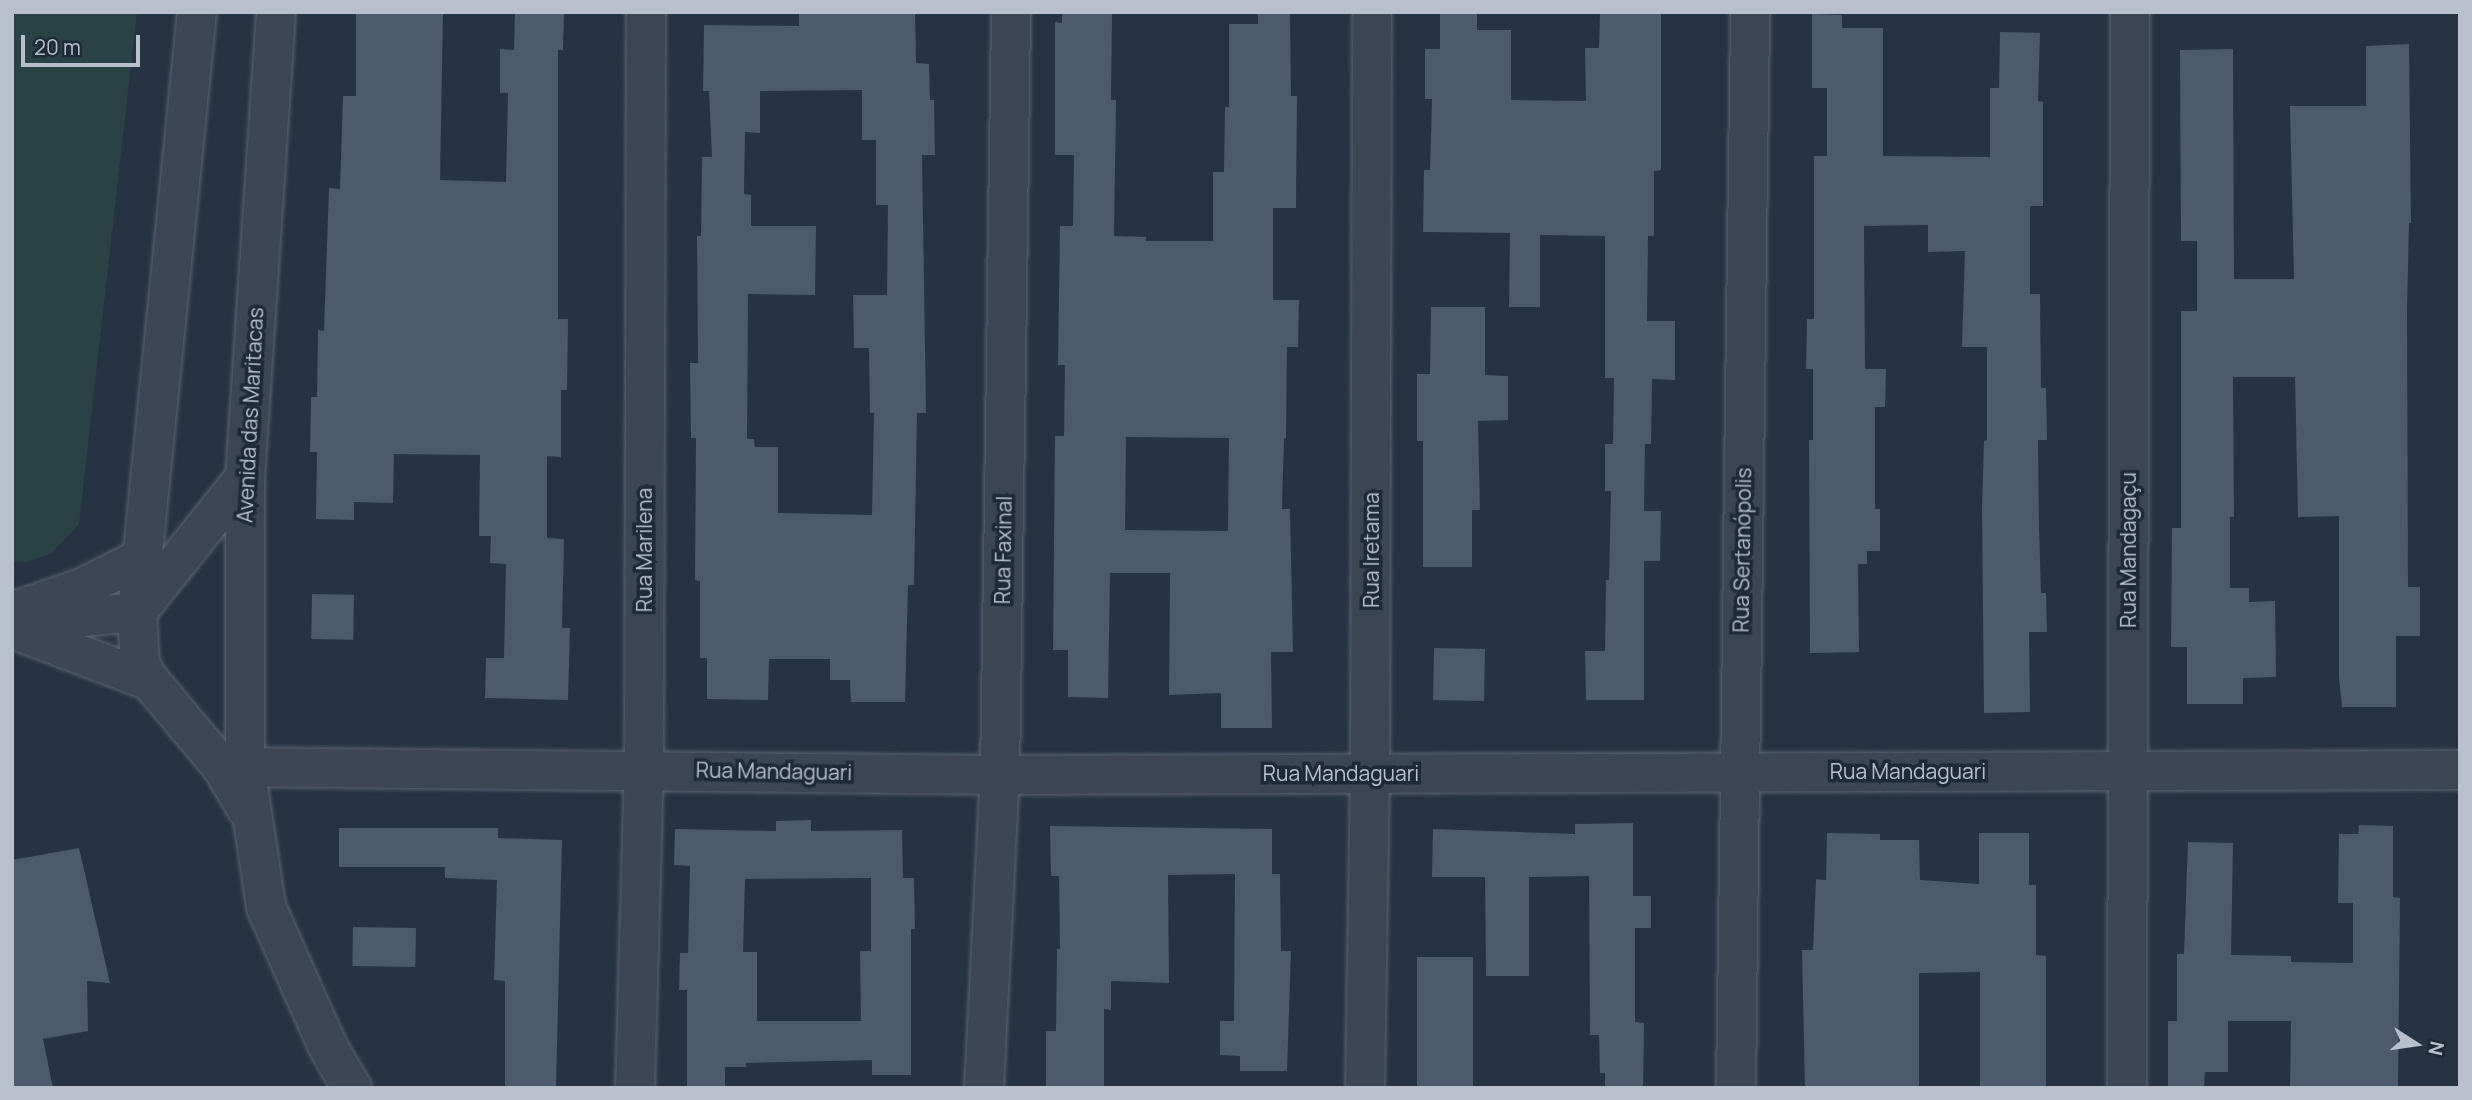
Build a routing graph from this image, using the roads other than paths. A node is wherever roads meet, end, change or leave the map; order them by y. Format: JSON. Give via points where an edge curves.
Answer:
{"nodes":[{"id":1,"x":197,"y":12,"type":"edge"},
{"id":2,"x":276,"y":12,"type":"edge"},
{"id":3,"x":646,"y":12,"type":"edge"},
{"id":4,"x":1011,"y":12,"type":"edge"},
{"id":5,"x":1372,"y":12,"type":"edge"},
{"id":6,"x":1750,"y":12,"type":"edge"},
{"id":7,"x":2130,"y":12,"type":"edge"},
{"id":8,"x":245,"y":477,"type":"junction"},
{"id":9,"x":142,"y":558,"type":"junction"},
{"id":10,"x":12,"y":612,"type":"edge"},
{"id":11,"x":137,"y":612,"type":"junction"},
{"id":12,"x":12,"y":623,"type":"edge"},
{"id":13,"x":12,"y":629,"type":"edge"},
{"id":14,"x":150,"y":681,"type":"junction"},
{"id":15,"x":234,"y":767,"type":"junction"},
{"id":16,"x":644,"y":769,"type":"junction"},
{"id":17,"x":2127,"y":770,"type":"junction"},
{"id":18,"x":2460,"y":770,"type":"edge"},
{"id":19,"x":1739,"y":772,"type":"junction"},
{"id":20,"x":1370,"y":773,"type":"junction"},
{"id":21,"x":1000,"y":775,"type":"junction"},
{"id":22,"x":352,"y":1088,"type":"edge"},
{"id":23,"x":635,"y":1088,"type":"edge"},
{"id":24,"x":984,"y":1088,"type":"edge"},
{"id":25,"x":1365,"y":1088,"type":"edge"},
{"id":26,"x":1736,"y":1088,"type":"edge"},
{"id":27,"x":2127,"y":1088,"type":"edge"}],
"edges":[{"from":1,"to":9,"type":"street"},
{"from":2,"to":8,"type":"street","name":"Avenida das Maritacas"},
{"from":3,"to":16,"type":"street","name":"Rua Marilena"},
{"from":4,"to":21,"type":"street","name":"Rua Faxinal"},
{"from":5,"to":20,"type":"street","name":"Rua Iretama"},
{"from":6,"to":19,"type":"street","name":"Rua Sertanópolis"},
{"from":7,"to":17,"type":"street","name":"Rua Mandagaçu"},
{"from":8,"to":11,"type":"street"},
{"from":8,"to":15,"type":"street","name":"Avenida das Maritacas"},
{"from":9,"to":10,"type":"street","via":[[82,588]]},
{"from":9,"to":11,"type":"street"},
{"from":11,"to":12,"type":"street"},
{"from":11,"to":14,"type":"street","via":[[140,665]]},
{"from":13,"to":14,"type":"street"},
{"from":14,"to":15,"type":"street"},
{"from":15,"to":16,"type":"street","name":"Rua Mandaguari"},
{"from":15,"to":22,"type":"street","via":[[252,818],[266,907],[328,1047]]},
{"from":16,"to":21,"type":"street","name":"Rua Mandaguari"},
{"from":16,"to":23,"type":"street","name":"Rua Marilena"},
{"from":17,"to":18,"type":"street","name":"Rua Mandaguari"},
{"from":17,"to":19,"type":"street","name":"Rua Mandaguari"},
{"from":17,"to":27,"type":"street","name":"Rua Mandagaçu"},
{"from":19,"to":20,"type":"street","name":"Rua Mandaguari"},
{"from":19,"to":26,"type":"street","name":"Rua Sertanópolis"},
{"from":20,"to":21,"type":"street","name":"Rua Mandaguari"},
{"from":20,"to":25,"type":"street","name":"Rua Iretama"},
{"from":21,"to":24,"type":"street","name":"Rua Faxinal"}]}
